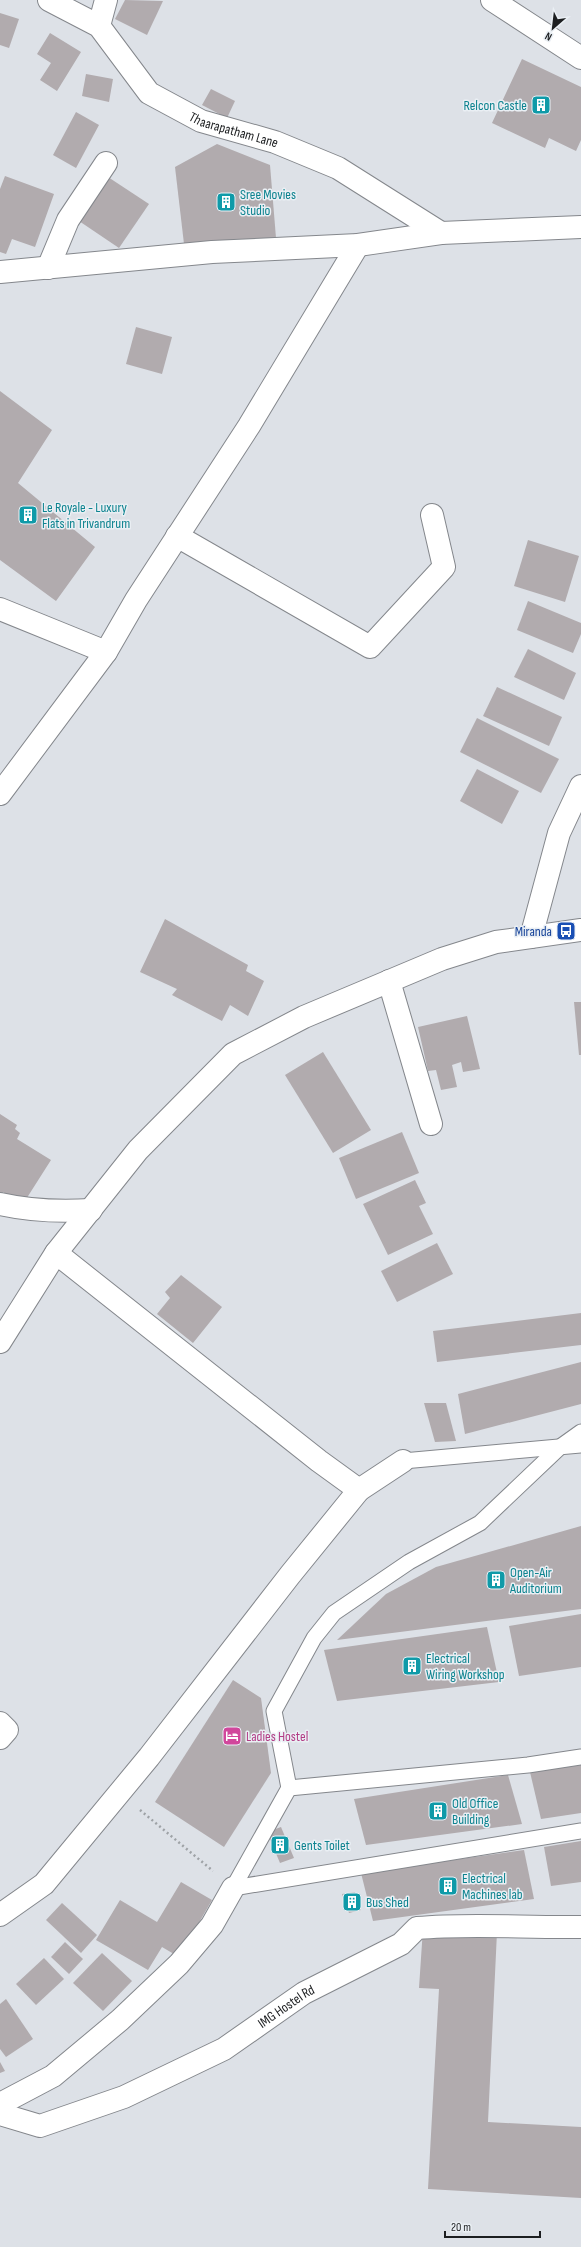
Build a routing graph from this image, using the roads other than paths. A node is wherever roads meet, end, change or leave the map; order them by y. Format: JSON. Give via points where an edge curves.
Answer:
{"nodes":[{"id":1,"x":49,"y":0,"type":"edge"},
{"id":2,"x":106,"y":0,"type":"edge"},
{"id":3,"x":492,"y":0,"type":"edge"},
{"id":4,"x":99,"y":26,"type":"junction"},
{"id":5,"x":581,"y":58,"type":"edge"},
{"id":6,"x":106,"y":163,"type":"dead end"},
{"id":7,"x":581,"y":227,"type":"edge"},
{"id":8,"x":441,"y":233,"type":"junction"},
{"id":9,"x":358,"y":245,"type":"junction"},
{"id":10,"x":48,"y":268,"type":"junction"},
{"id":11,"x":0,"y":272,"type":"edge"},
{"id":12,"x":432,"y":515,"type":"dead end"},
{"id":13,"x":177,"y":536,"type":"junction"},
{"id":14,"x":0,"y":609,"type":"edge"},
{"id":15,"x":106,"y":652,"type":"junction"},
{"id":16,"x":581,"y":786,"type":"edge"},
{"id":17,"x":0,"y":794,"type":"edge"},
{"id":18,"x":581,"y":930,"type":"edge"},
{"id":19,"x":531,"y":937,"type":"junction"},
{"id":20,"x":389,"y":981,"type":"junction"},
{"id":21,"x":431,"y":1124,"type":"dead end"},
{"id":22,"x":0,"y":1204,"type":"edge"},
{"id":23,"x":91,"y":1210,"type":"junction"},
{"id":24,"x":56,"y":1253,"type":"junction"},
{"id":25,"x":0,"y":1342,"type":"edge"},
{"id":26,"x":581,"y":1432,"type":"edge"},
{"id":27,"x":581,"y":1445,"type":"edge"},
{"id":28,"x":560,"y":1447,"type":"junction"},
{"id":29,"x":403,"y":1461,"type":"joint"},
{"id":30,"x":359,"y":1490,"type":"junction"},
{"id":31,"x":0,"y":1723,"type":"edge"},
{"id":32,"x":0,"y":1738,"type":"edge"},
{"id":33,"x":581,"y":1757,"type":"edge"},
{"id":34,"x":289,"y":1788,"type":"junction"},
{"id":35,"x":581,"y":1831,"type":"edge"},
{"id":36,"x":234,"y":1888,"type":"junction"},
{"id":37,"x":0,"y":1915,"type":"edge"},
{"id":38,"x":581,"y":1927,"type":"edge"},
{"id":39,"x":0,"y":2104,"type":"edge"},
{"id":40,"x":0,"y":2114,"type":"edge"}],
"edges":[{"from":1,"to":4,"type":"street","name":"Thaarapatham Lane"},
{"from":2,"to":4,"type":"street"},
{"from":3,"to":5,"type":"street"},
{"from":4,"to":8,"type":"street","name":"Thaarapatham Lane","via":[[148,93],[201,121],[275,142],[338,168]]},
{"from":6,"to":10,"type":"street","via":[[68,220]]},
{"from":7,"to":8,"type":"street"},
{"from":8,"to":9,"type":"street"},
{"from":9,"to":10,"type":"street","via":[[212,252]]},
{"from":9,"to":13,"type":"street","via":[[249,426]]},
{"from":10,"to":11,"type":"street"},
{"from":12,"to":13,"type":"street","via":[[444,567],[370,647]]},
{"from":13,"to":15,"type":"street"},
{"from":14,"to":15,"type":"street"},
{"from":15,"to":17,"type":"street"},
{"from":16,"to":19,"type":"street","via":[[559,833]]},
{"from":18,"to":19,"type":"street"},
{"from":19,"to":20,"type":"street","via":[[490,944],[442,959]]},
{"from":20,"to":21,"type":"street"},
{"from":20,"to":23,"type":"street","via":[[304,1017],[233,1054],[138,1150]]},
{"from":22,"to":23,"type":"street","via":[[25,1210]]},
{"from":23,"to":24,"type":"street"},
{"from":24,"to":25,"type":"street"},
{"from":24,"to":30,"type":"street"},
{"from":26,"to":28,"type":"lane"},
{"from":27,"to":28,"type":"lane"},
{"from":28,"to":29,"type":"lane"},
{"from":28,"to":34,"type":"lane","via":[[480,1523],[397,1570],[334,1613],[314,1638],[274,1711]]},
{"from":29,"to":30,"type":"street"},
{"from":30,"to":37,"type":"street","via":[[119,1794],[44,1884]]},
{"from":31,"to":32,"type":"street","via":[[7,1730]]},
{"from":33,"to":34,"type":"lane","via":[[528,1765]]},
{"from":34,"to":36,"type":"lane"},
{"from":35,"to":36,"type":"lane"},
{"from":36,"to":39,"type":"street","via":[[212,1925],[184,1959],[120,2020],[53,2076]]},
{"from":38,"to":40,"type":"street","name":"IMG Hostel Rd","via":[[525,1928],[458,1924],[417,1928],[400,1944],[304,1993],[224,2049],[124,2097],[40,2126]]}]}
